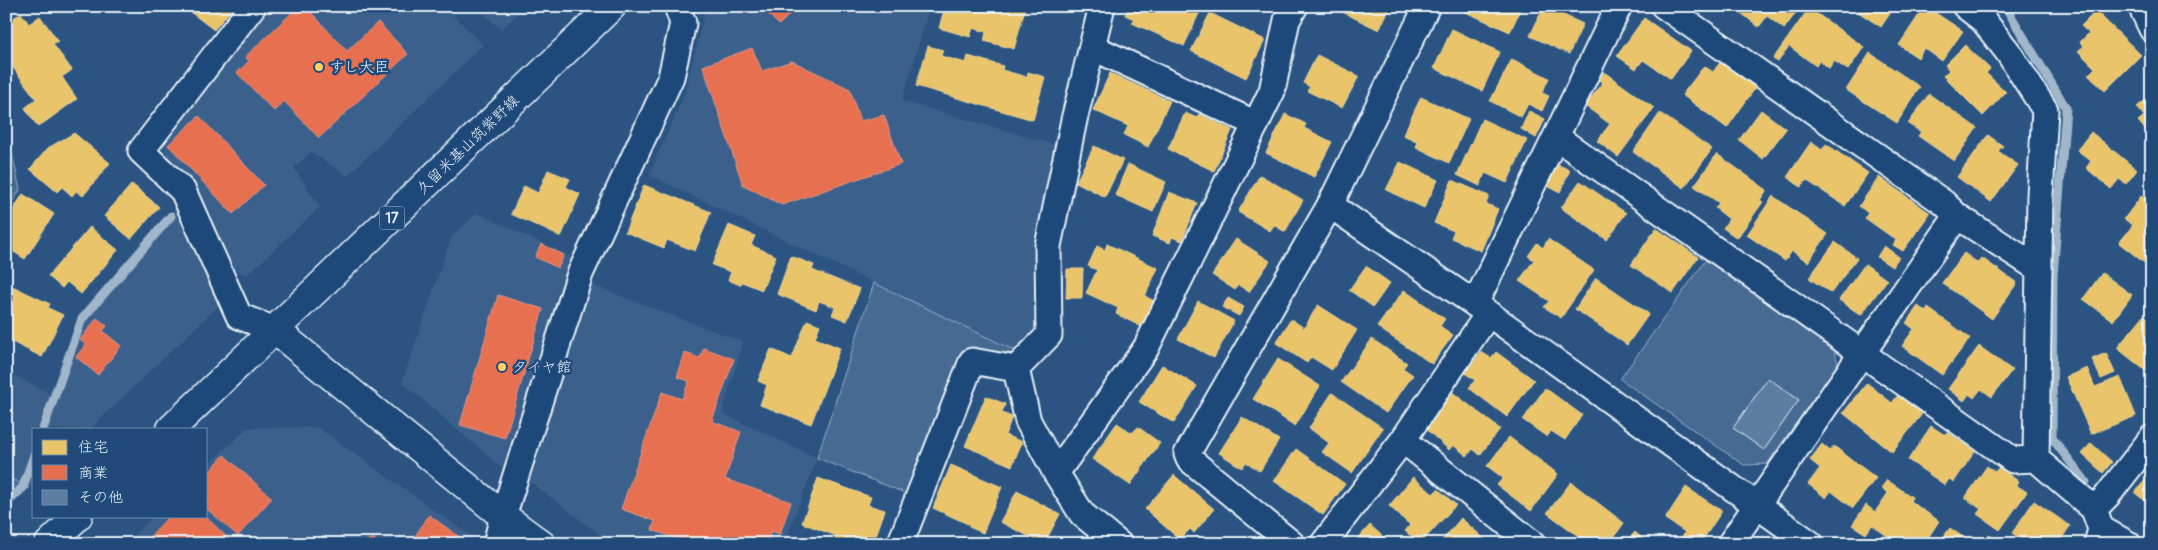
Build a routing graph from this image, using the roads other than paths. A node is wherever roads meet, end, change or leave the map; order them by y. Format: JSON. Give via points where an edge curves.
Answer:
{"nodes":[{"id":1,"x":253,"y":6,"type":"edge"},
{"id":2,"x":612,"y":6,"type":"edge"},
{"id":3,"x":676,"y":6,"type":"edge"},
{"id":4,"x":1102,"y":6,"type":"edge"},
{"id":5,"x":1295,"y":6,"type":"edge"},
{"id":6,"x":1427,"y":6,"type":"edge"},
{"id":7,"x":1619,"y":6,"type":"edge"},
{"id":8,"x":1664,"y":6,"type":"edge"},
{"id":9,"x":1965,"y":6,"type":"edge"},
{"id":10,"x":2141,"y":6,"type":"edge"},
{"id":11,"x":2152,"y":29,"type":"edge"},
{"id":12,"x":1092,"y":47,"type":"junction"},
{"id":13,"x":1256,"y":124,"type":"junction"},
{"id":14,"x":1556,"y":137,"type":"junction"},
{"id":15,"x":1330,"y":205,"type":"junction"},
{"id":16,"x":1957,"y":216,"type":"junction"},
{"id":17,"x":2039,"y":269,"type":"junction"},
{"id":18,"x":1481,"y":309,"type":"junction"},
{"id":19,"x":275,"y":330,"type":"junction"},
{"id":20,"x":1862,"y":354,"type":"junction"},
{"id":21,"x":1016,"y":369,"type":"junction"},
{"id":22,"x":172,"y":428,"type":"edge"},
{"id":23,"x":2152,"y":438,"type":"edge"},
{"id":24,"x":1402,"y":440,"type":"junction"},
{"id":25,"x":2036,"y":460,"type":"junction"},
{"id":26,"x":1056,"y":473,"type":"junction"},
{"id":27,"x":1757,"y":505,"type":"junction"},
{"id":28,"x":503,"y":516,"type":"junction"},
{"id":29,"x":76,"y":518,"type":"edge"},
{"id":30,"x":2097,"y":527,"type":"edge"},
{"id":31,"x":1291,"y":543,"type":"edge"},
{"id":32,"x":49,"y":544,"type":"edge"},
{"id":33,"x":496,"y":544,"type":"edge"},
{"id":34,"x":541,"y":544,"type":"edge"},
{"id":35,"x":900,"y":544,"type":"edge"},
{"id":36,"x":1119,"y":544,"type":"edge"},
{"id":37,"x":1323,"y":544,"type":"edge"},
{"id":38,"x":1533,"y":544,"type":"edge"},
{"id":39,"x":1730,"y":544,"type":"edge"},
{"id":40,"x":1811,"y":544,"type":"edge"},
{"id":41,"x":2128,"y":544,"type":"edge"}],
"edges":[{"from":1,"to":19,"type":"street","via":[[141,151],[183,191],[239,316]]},
{"from":2,"to":19,"type":"main road","name":"久留米基山筑紫野線","number":"17"},
{"from":3,"to":28,"type":"street","via":[[683,22],[670,77],[580,274]]},
{"from":4,"to":12,"type":"street"},
{"from":5,"to":13,"type":"street","via":[[1287,20],[1272,91]]},
{"from":6,"to":15,"type":"street"},
{"from":7,"to":14,"type":"street"},
{"from":8,"to":16,"type":"street","via":[[1944,203]]},
{"from":9,"to":17,"type":"street","via":[[1983,20],[2008,52],[2045,110]]},
{"from":10,"to":11,"type":"street"},
{"from":12,"to":13,"type":"street"},
{"from":12,"to":21,"type":"street","via":[[1048,246],[1049,335]]},
{"from":13,"to":26,"type":"street","via":[[1146,348]]},
{"from":14,"to":18,"type":"street"},
{"from":14,"to":20,"type":"street"},
{"from":15,"to":18,"type":"street"},
{"from":15,"to":31,"type":"street","via":[[1187,454]]},
{"from":16,"to":17,"type":"street"},
{"from":16,"to":20,"type":"street"},
{"from":17,"to":25,"type":"street"},
{"from":18,"to":24,"type":"street"},
{"from":18,"to":27,"type":"street"},
{"from":19,"to":22,"type":"main road","name":"久留米基山筑紫野線","number":"17"},
{"from":19,"to":28,"type":"main road"},
{"from":20,"to":25,"type":"street","via":[[2013,460]]},
{"from":20,"to":27,"type":"street"},
{"from":21,"to":26,"type":"street","via":[[1028,421]]},
{"from":21,"to":35,"type":"street","via":[[972,362]]},
{"from":23,"to":30,"type":"street","via":[[2107,496]]},
{"from":24,"to":37,"type":"street"},
{"from":24,"to":38,"type":"street"},
{"from":25,"to":30,"type":"street"},
{"from":26,"to":36,"type":"street","via":[[1082,514]]},
{"from":27,"to":39,"type":"street"},
{"from":27,"to":40,"type":"street"},
{"from":28,"to":33,"type":"street"},
{"from":28,"to":34,"type":"main road"},
{"from":29,"to":32,"type":"main road"},
{"from":30,"to":41,"type":"street"}]}
